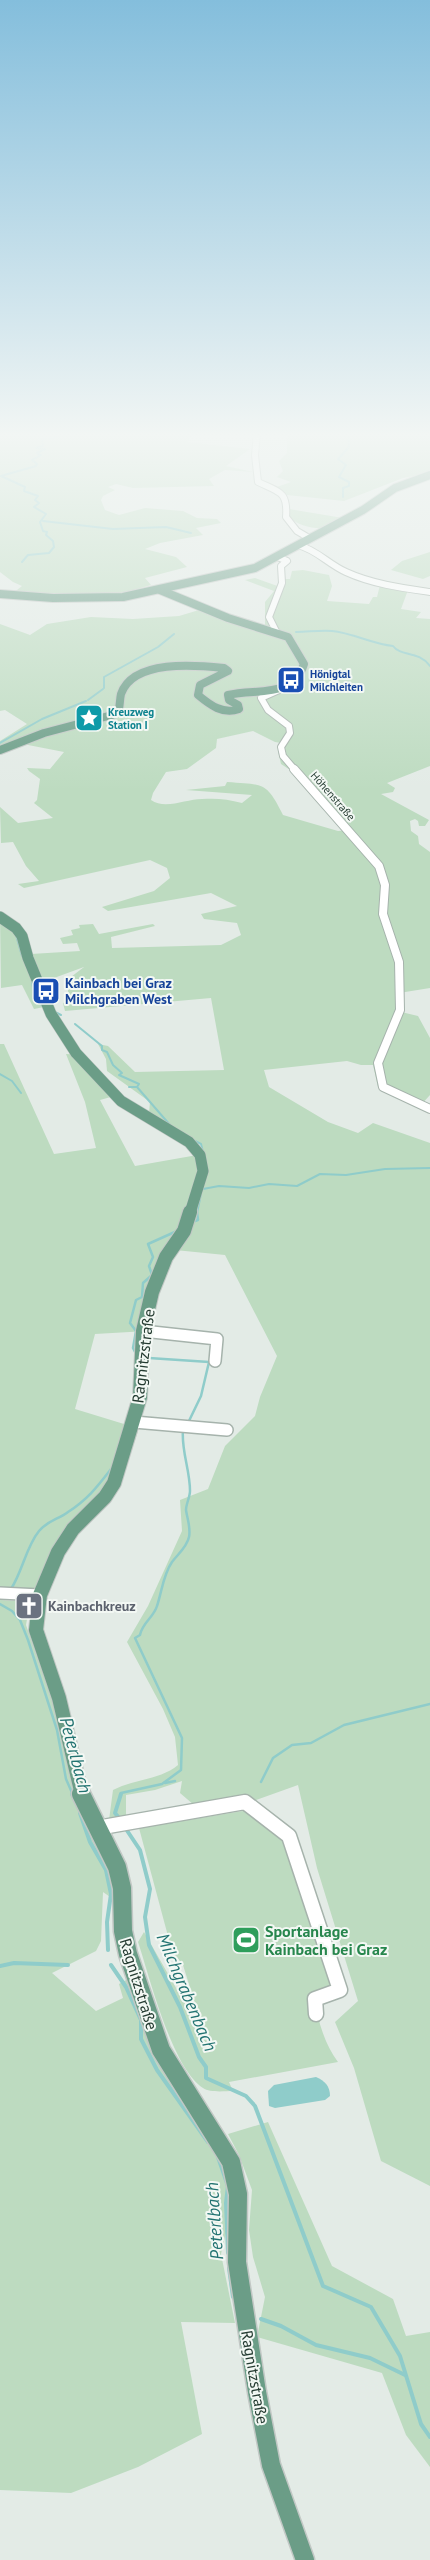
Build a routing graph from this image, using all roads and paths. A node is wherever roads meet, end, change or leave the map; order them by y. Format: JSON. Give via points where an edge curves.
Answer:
{"nodes":[{"id":1,"x":286,"y":552,"type":"edge"},
{"id":2,"x":319,"y":552,"type":"edge"},
{"id":3,"x":278,"y":557,"type":"junction"},
{"id":4,"x":160,"y":590,"type":"junction"},
{"id":5,"x":430,"y":592,"type":"edge"},
{"id":6,"x":0,"y":594,"type":"edge"},
{"id":7,"x":277,"y":633,"type":"junction"},
{"id":8,"x":282,"y":688,"type":"junction"},
{"id":9,"x":0,"y":750,"type":"edge"},
{"id":10,"x":0,"y":917,"type":"edge"},
{"id":11,"x":430,"y":1109,"type":"edge"},
{"id":12,"x":143,"y":1331,"type":"junction"},
{"id":13,"x":215,"y":1361,"type":"dead end"},
{"id":14,"x":134,"y":1422,"type":"junction"},
{"id":15,"x":227,"y":1430,"type":"dead end"},
{"id":16,"x":0,"y":1593,"type":"edge"},
{"id":17,"x":40,"y":1595,"type":"junction"},
{"id":18,"x":97,"y":1828,"type":"junction"},
{"id":19,"x":316,"y":2014,"type":"dead end"},
{"id":20,"x":305,"y":2560,"type":"edge"}],
"edges":[{"from":1,"to":3,"type":"main road"},
{"from":2,"to":5,"type":"street","via":[[348,573],[384,584]]},
{"from":3,"to":4,"type":"main road","via":[[254,568]]},
{"from":3,"to":7,"type":"street","via":[[287,561],[281,566],[282,583],[269,617]]},
{"from":4,"to":6,"type":"main road","via":[[101,598]]},
{"from":4,"to":7,"type":"main road","name":"Höhenstraße","via":[[228,618]]},
{"from":7,"to":8,"type":"main road","name":"Höhenstraße","via":[[288,637],[304,664],[296,681]]},
{"from":8,"to":9,"type":"main road","via":[[228,695],[239,709],[225,712],[198,695],[200,685],[228,671],[224,668],[196,665],[161,668],[128,682],[119,699],[119,708],[112,715],[44,733]]},
{"from":8,"to":11,"type":"street","name":"Höhenstraße","via":[[261,698],[268,710],[289,726],[290,732],[281,748],[283,756],[379,866],[385,885],[382,914],[399,962],[400,1010],[378,1063],[383,1087]]},
{"from":10,"to":12,"type":"main road","name":"Ragnitzstraße","via":[[22,936],[51,1014],[76,1053],[121,1101],[189,1142],[200,1155],[204,1171],[193,1208],[184,1231],[166,1257],[152,1292]]},
{"from":12,"to":13,"type":"street","via":[[217,1339]]},
{"from":12,"to":14,"type":"main road","name":"Ragnitzstraße","via":[[140,1397]]},
{"from":14,"to":15,"type":"street"},
{"from":14,"to":17,"type":"main road","name":"Ragnitzstraße","via":[[114,1483],[58,1552]]},
{"from":16,"to":17,"type":"street"},
{"from":17,"to":18,"type":"main road","name":"Ragnitzstraße","via":[[37,1638],[59,1698],[79,1790]]},
{"from":18,"to":19,"type":"street","via":[[245,1802],[289,1836],[340,1990],[314,1999]]},
{"from":18,"to":20,"type":"main road","name":"Ragnitzstraße","via":[[117,1867],[122,1888],[126,1946],[160,2050],[231,2162],[235,2175],[238,2194],[237,2262],[257,2392],[271,2465]]}]}
